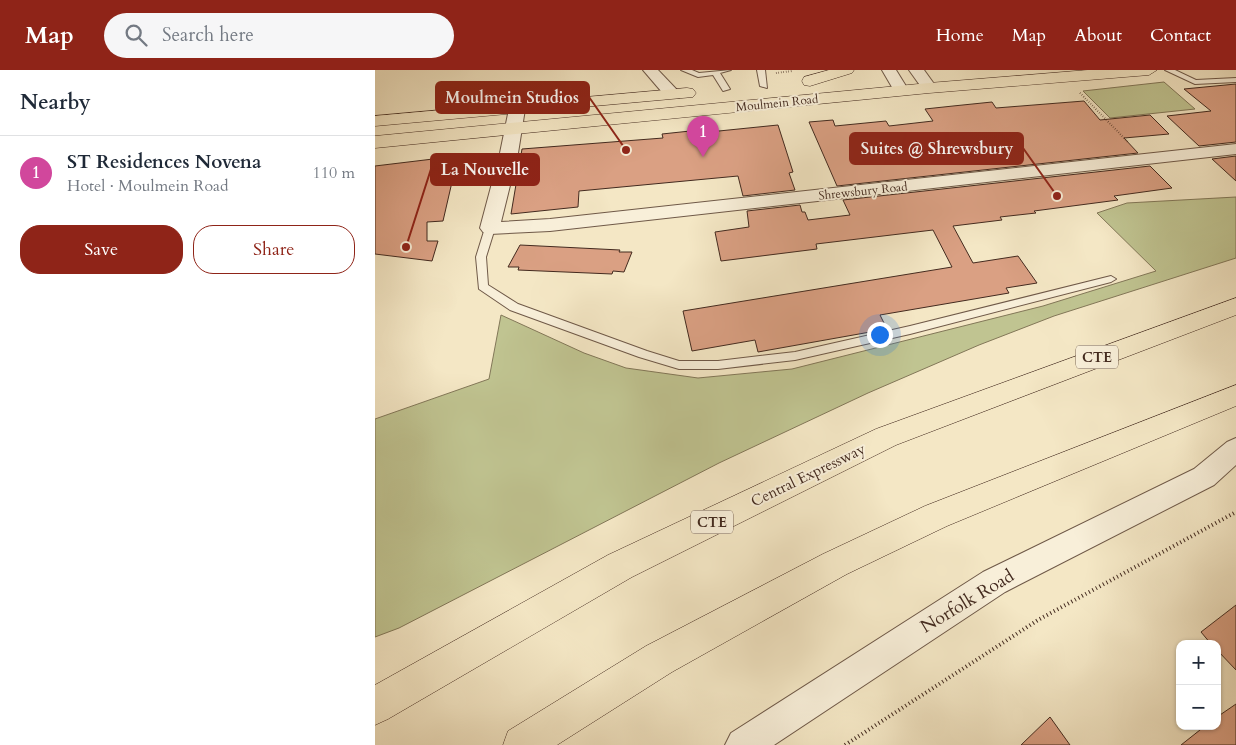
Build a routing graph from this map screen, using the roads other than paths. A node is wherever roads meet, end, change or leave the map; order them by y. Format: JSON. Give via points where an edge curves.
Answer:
{"nodes":[{"id":1,"x":650,"y":70,"type":"edge"},
{"id":2,"x":685,"y":70,"type":"edge"},
{"id":3,"x":727,"y":70,"type":"edge"},
{"id":4,"x":922,"y":70,"type":"edge"},
{"id":5,"x":1149,"y":70,"type":"edge"},
{"id":6,"x":1169,"y":70,"type":"edge"},
{"id":7,"x":890,"y":72,"type":"edge"},
{"id":8,"x":716,"y":73,"type":"junction"},
{"id":9,"x":859,"y":74,"type":"edge"},
{"id":10,"x":763,"y":78,"type":"edge"},
{"id":11,"x":1236,"y":80,"type":"edge"},
{"id":12,"x":929,"y":88,"type":"junction"},
{"id":13,"x":726,"y":90,"type":"junction"},
{"id":14,"x":901,"y":91,"type":"junction"},
{"id":15,"x":673,"y":95,"type":"junction"},
{"id":16,"x":517,"y":109,"type":"junction"},
{"id":17,"x":375,"y":121,"type":"edge"},
{"id":18,"x":513,"y":130,"type":"junction"},
{"id":19,"x":375,"y":142,"type":"edge"},
{"id":20,"x":1236,"y":149,"type":"edge"},
{"id":21,"x":490,"y":228,"type":"junction"},
{"id":22,"x":1111,"y":279,"type":"dead end"},
{"id":23,"x":1236,"y":306,"type":"edge"},
{"id":24,"x":1236,"y":395,"type":"edge"},
{"id":25,"x":1236,"y":449,"type":"edge"},
{"id":26,"x":1236,"y":472,"type":"edge"},
{"id":27,"x":1204,"y":477,"type":"junction"},
{"id":28,"x":375,"y":706,"type":"edge"},
{"id":29,"x":522,"y":745,"type":"edge"},
{"id":30,"x":743,"y":745,"type":"edge"}],
"edges":[{"from":1,"to":15,"type":"street"},
{"from":2,"to":8,"type":"lane","via":[[698,75]]},
{"from":3,"to":8,"type":"lane"},
{"from":4,"to":7,"type":"main road","name":"Moulmein Road"},
{"from":4,"to":12,"type":"street"},
{"from":5,"to":12,"type":"main road","name":"Moulmein Road"},
{"from":6,"to":11,"type":"lane","via":[[1195,82]]},
{"from":7,"to":9,"type":"main road","name":"Moulmein Road"},
{"from":7,"to":14,"type":"street"},
{"from":8,"to":13,"type":"lane"},
{"from":9,"to":10,"type":"main road","name":"Moulmein Road","via":[[787,83]]},
{"from":10,"to":13,"type":"main road","name":"Moulmein Road"},
{"from":12,"to":14,"type":"main road","name":"Moulmein Road"},
{"from":13,"to":15,"type":"main road","name":"Moulmein Road"},
{"from":14,"to":18,"type":"main road","name":"Moulmein Road"},
{"from":15,"to":16,"type":"main road","name":"Moulmein Road"},
{"from":16,"to":17,"type":"main road","name":"Moulmein Road"},
{"from":16,"to":18,"type":"street"},
{"from":18,"to":19,"type":"main road","name":"Moulmein Road"},
{"from":18,"to":21,"type":"street"},
{"from":20,"to":21,"type":"street","name":"Shrewsbury Road","via":[[559,224]]},
{"from":21,"to":22,"type":"lane","via":[[481,257],[483,287],[514,307],[679,365],[718,365],[795,356]]},
{"from":23,"to":28,"type":"main road","name":"Central Expressway","number":"CTE","via":[[886,437],[620,566]]},
{"from":24,"to":29,"type":"main road","via":[[936,516],[835,564],[659,659]]},
{"from":25,"to":27,"type":"street"},
{"from":26,"to":27,"type":"street"},
{"from":27,"to":30,"type":"street","name":"Norfolk Road","via":[[994,582]]}]}
